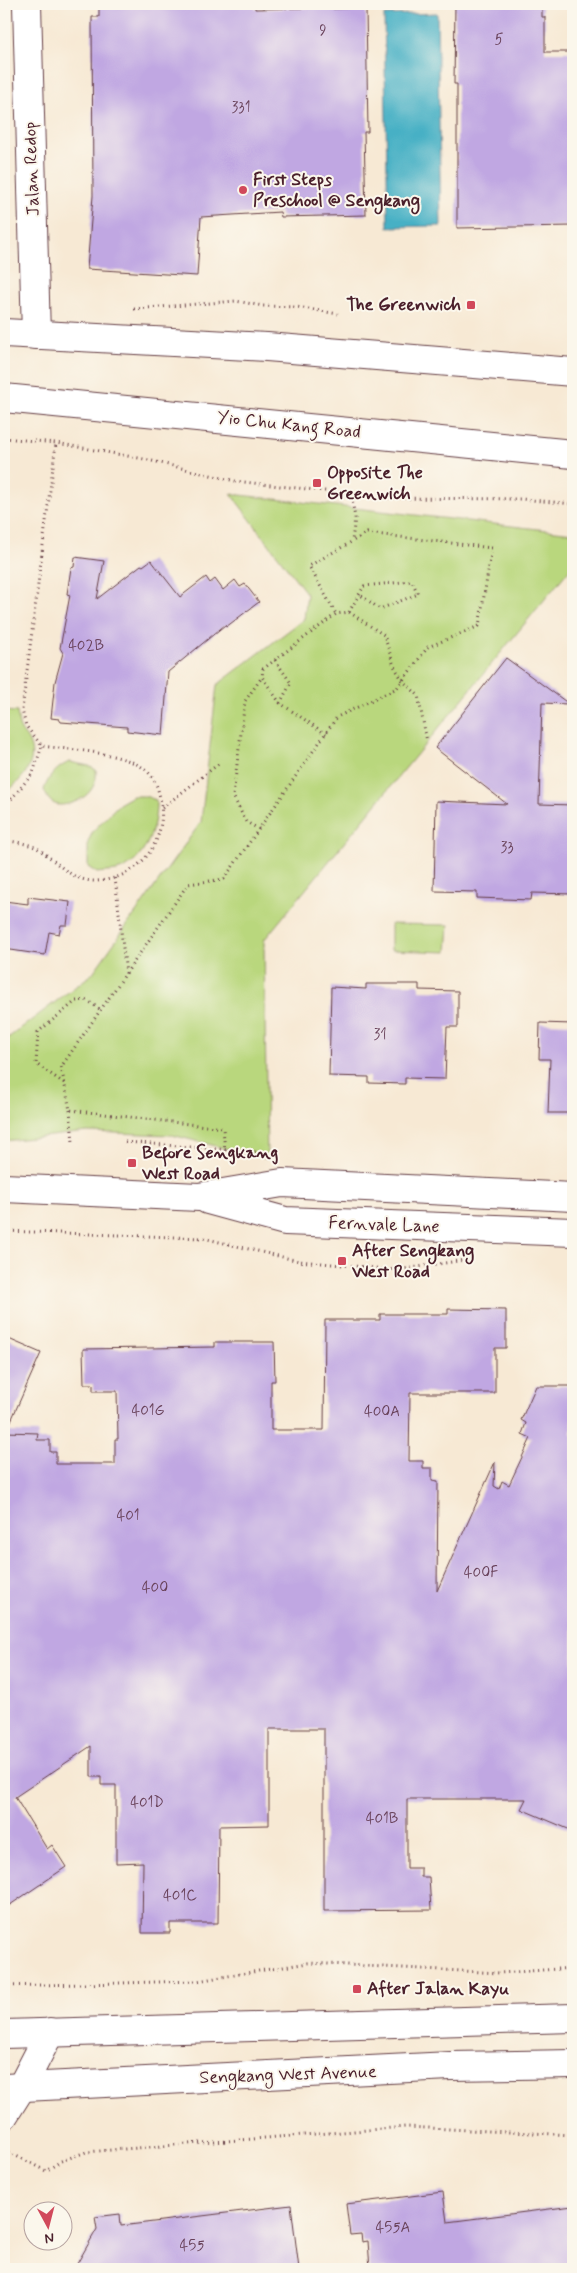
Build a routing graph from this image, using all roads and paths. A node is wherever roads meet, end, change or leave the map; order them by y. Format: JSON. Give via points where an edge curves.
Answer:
{"nodes":[{"id":1,"x":27,"y":4,"type":"edge"},
{"id":2,"x":128,"y":309,"type":"dead end"},
{"id":3,"x":338,"y":314,"type":"dead end"},
{"id":4,"x":4,"y":333,"type":"edge"},
{"id":5,"x":36,"y":334,"type":"junction"},
{"id":6,"x":573,"y":372,"type":"edge"},
{"id":7,"x":4,"y":398,"type":"edge"},
{"id":8,"x":4,"y":438,"type":"edge"},
{"id":9,"x":56,"y":443,"type":"junction"},
{"id":10,"x":573,"y":454,"type":"edge"},
{"id":11,"x":351,"y":494,"type":"junction"},
{"id":12,"x":573,"y":504,"type":"edge"},
{"id":13,"x":352,"y":542,"type":"junction"},
{"id":14,"x":359,"y":594,"type":"junction"},
{"id":15,"x":349,"y":612,"type":"junction"},
{"id":16,"x":336,"y":614,"type":"junction"},
{"id":17,"x":275,"y":660,"type":"junction"},
{"id":18,"x":262,"y":677,"type":"junction"},
{"id":19,"x":403,"y":681,"type":"junction"},
{"id":20,"x":280,"y":703,"type":"junction"},
{"id":21,"x":326,"y":734,"type":"junction"},
{"id":22,"x":427,"y":742,"type":"dead end"},
{"id":23,"x":42,"y":746,"type":"junction"},
{"id":24,"x":221,"y":762,"type":"dead end"},
{"id":25,"x":162,"y":808,"type":"junction"},
{"id":26,"x":259,"y":829,"type":"junction"},
{"id":27,"x":4,"y":836,"type":"edge"},
{"id":28,"x":4,"y":840,"type":"edge"},
{"id":29,"x":115,"y":878,"type":"junction"},
{"id":30,"x":126,"y":974,"type":"junction"},
{"id":31,"x":101,"y":1010,"type":"junction"},
{"id":32,"x":64,"y":1084,"type":"junction"},
{"id":33,"x":70,"y":1110,"type":"junction"},
{"id":34,"x":73,"y":1142,"type":"dead end"},
{"id":35,"x":225,"y":1151,"type":"dead end"},
{"id":36,"x":4,"y":1188,"type":"edge"},
{"id":37,"x":199,"y":1197,"type":"junction"},
{"id":38,"x":573,"y":1197,"type":"edge"},
{"id":39,"x":573,"y":1232,"type":"edge"},
{"id":40,"x":573,"y":1968,"type":"edge"},
{"id":41,"x":4,"y":1986,"type":"edge"},
{"id":42,"x":573,"y":2018,"type":"edge"},
{"id":43,"x":50,"y":2032,"type":"junction"},
{"id":44,"x":4,"y":2034,"type":"edge"},
{"id":45,"x":573,"y":2064,"type":"edge"},
{"id":46,"x":12,"y":2088,"type":"edge"},
{"id":47,"x":4,"y":2115,"type":"edge"},
{"id":48,"x":573,"y":2135,"type":"edge"},
{"id":49,"x":4,"y":2150,"type":"edge"}],
"edges":[{"from":1,"to":5,"type":"main road","name":"Jalan Redop"},
{"from":2,"to":3,"type":"path","via":[[236,301],[263,306],[296,306]]},
{"from":4,"to":5,"type":"main road"},
{"from":5,"to":6,"type":"main road","via":[[267,347]]},
{"from":7,"to":10,"type":"main road","name":"Yio Chu Kang Road"},
{"from":8,"to":9,"type":"path"},
{"from":9,"to":11,"type":"path","via":[[144,459],[235,481]]},
{"from":9,"to":23,"type":"path","via":[[22,710],[26,726]]},
{"from":11,"to":12,"type":"path","via":[[387,498],[522,499]]},
{"from":11,"to":13,"type":"path","via":[[355,518]]},
{"from":13,"to":16,"type":"path","via":[[309,566]]},
{"from":13,"to":19,"type":"path","via":[[367,533],[492,548],[479,626],[428,647]]},
{"from":14,"to":14,"type":"path","via":[[364,586],[412,581],[418,594],[380,609]]},
{"from":14,"to":15,"type":"path"},
{"from":15,"to":16,"type":"path"},
{"from":15,"to":19,"type":"path","via":[[384,635],[394,666]]},
{"from":16,"to":17,"type":"path"},
{"from":17,"to":18,"type":"path","via":[[263,669]]},
{"from":17,"to":20,"type":"path","via":[[291,683]]},
{"from":18,"to":20,"type":"path"},
{"from":18,"to":26,"type":"path","via":[[245,700],[232,796],[246,822]]},
{"from":19,"to":21,"type":"path","via":[[397,688],[337,717]]},
{"from":19,"to":22,"type":"path","via":[[418,695]]},
{"from":20,"to":21,"type":"path"},
{"from":21,"to":26,"type":"path"},
{"from":23,"to":25,"type":"path","via":[[127,759],[148,772],[157,784]]},
{"from":23,"to":27,"type":"path","via":[[33,773],[8,803]]},
{"from":24,"to":25,"type":"path"},
{"from":25,"to":29,"type":"path","via":[[159,836],[146,859],[132,871]]},
{"from":26,"to":30,"type":"path","via":[[224,879],[188,884]]},
{"from":28,"to":29,"type":"path","via":[[35,847],[68,874],[93,881]]},
{"from":29,"to":30,"type":"path"},
{"from":30,"to":31,"type":"path"},
{"from":31,"to":32,"type":"path","via":[[61,1067]]},
{"from":31,"to":32,"type":"path","via":[[86,1000],[76,1001],[38,1032],[36,1064]]},
{"from":32,"to":33,"type":"path"},
{"from":33,"to":34,"type":"path"},
{"from":33,"to":35,"type":"path","via":[[223,1128]]},
{"from":36,"to":37,"type":"main road","name":"Fernvale Lane"},
{"from":37,"to":38,"type":"main road","name":"Fernvale Lane","via":[[282,1183]]},
{"from":37,"to":39,"type":"main road","name":"Fernvale Lane","via":[[285,1221]]},
{"from":40,"to":41,"type":"path","via":[[500,1973],[308,1964],[197,1981]]},
{"from":42,"to":43,"type":"main road"},
{"from":43,"to":44,"type":"main road"},
{"from":43,"to":46,"type":"main road"},
{"from":45,"to":46,"type":"main road","name":"Sengkang West Avenue","via":[[304,2073]]},
{"from":46,"to":47,"type":"main road"},
{"from":48,"to":49,"type":"path","via":[[406,2127],[86,2152],[61,2161],[46,2171]]}]}
